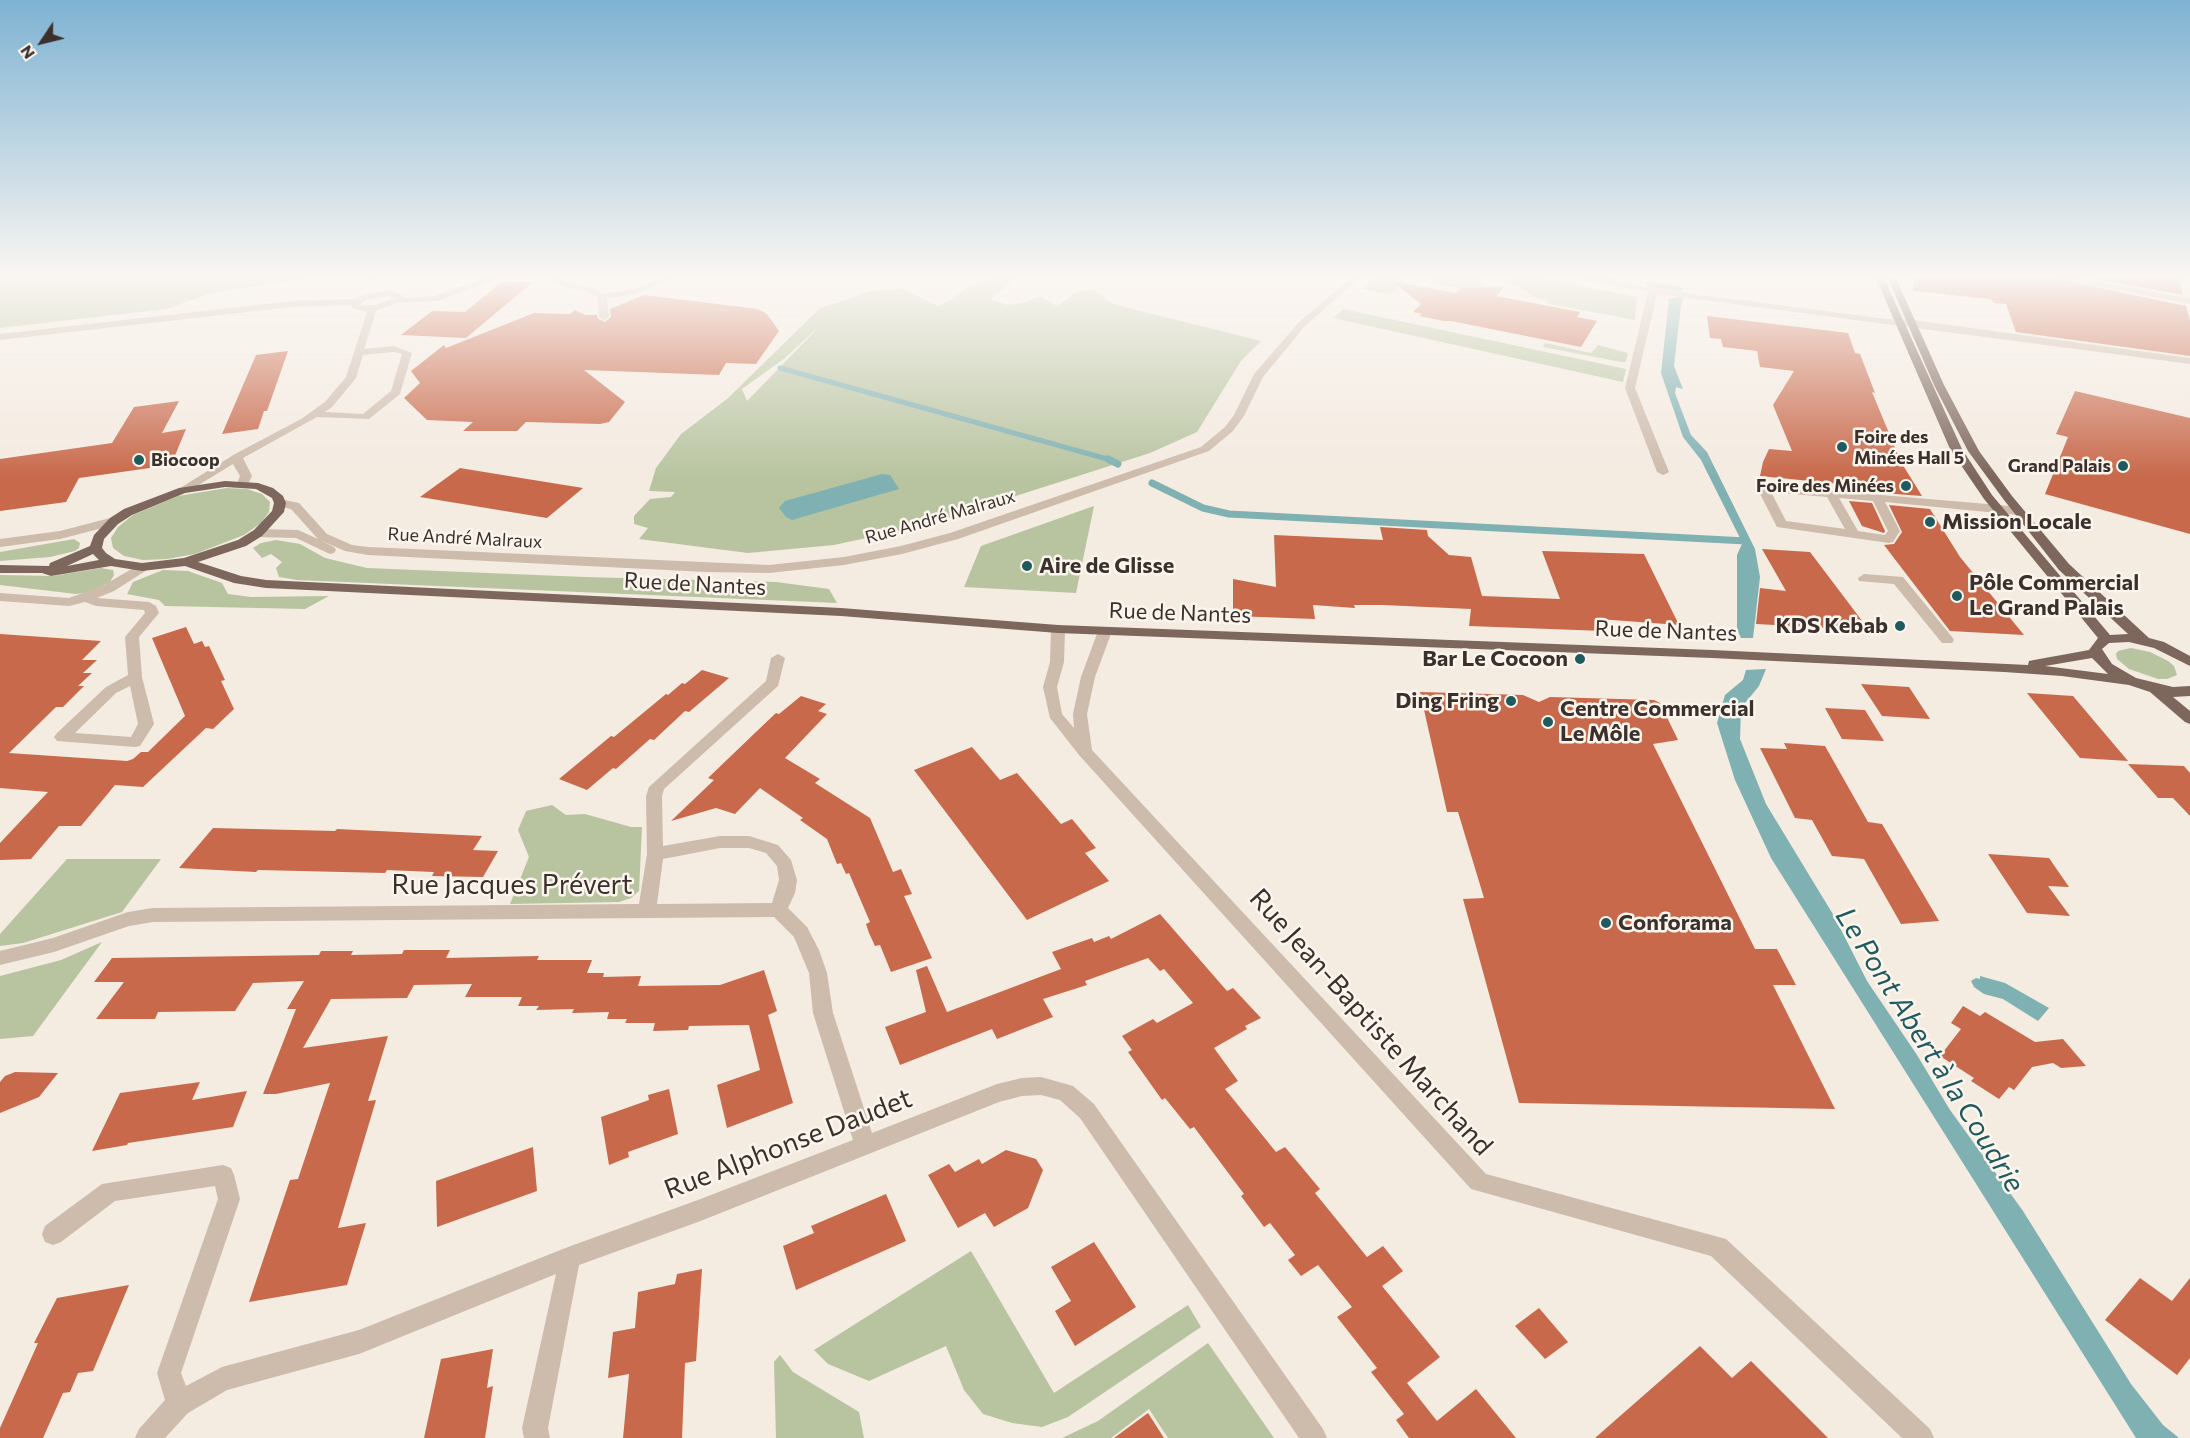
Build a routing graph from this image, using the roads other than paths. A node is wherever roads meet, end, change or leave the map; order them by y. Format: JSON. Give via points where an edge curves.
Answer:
{"nodes":[{"id":1,"x":361,"y":343,"type":"edge"},
{"id":2,"x":1285,"y":343,"type":"edge"},
{"id":3,"x":1641,"y":343,"type":"edge"},
{"id":4,"x":1908,"y":343,"type":"edge"},
{"id":5,"x":1921,"y":343,"type":"edge"},
{"id":6,"x":2060,"y":343,"type":"edge"},
{"id":7,"x":358,"y":353,"type":"junction"},
{"id":8,"x":2190,"y":361,"type":"edge"},
{"id":9,"x":314,"y":414,"type":"junction"},
{"id":10,"x":236,"y":459,"type":"junction"},
{"id":11,"x":1663,"y":472,"type":"dead end"},
{"id":12,"x":243,"y":484,"type":"junction"},
{"id":13,"x":183,"y":490,"type":"junction"},
{"id":14,"x":1831,"y":494,"type":"junction"},
{"id":15,"x":1877,"y":498,"type":"junction"},
{"id":16,"x":280,"y":503,"type":"junction"},
{"id":17,"x":1999,"y":509,"type":"junction"},
{"id":18,"x":2018,"y":511,"type":"junction"},
{"id":19,"x":114,"y":521,"type":"junction"},
{"id":20,"x":258,"y":533,"type":"junction"},
{"id":21,"x":66,"y":534,"type":"junction"},
{"id":22,"x":1854,"y":534,"type":"junction"},
{"id":23,"x":0,"y":543,"type":"edge"},
{"id":24,"x":97,"y":543,"type":"junction"},
{"id":25,"x":222,"y":551,"type":"junction"},
{"id":26,"x":368,"y":551,"type":"junction"},
{"id":27,"x":111,"y":562,"type":"junction"},
{"id":28,"x":186,"y":562,"type":"junction"},
{"id":29,"x":142,"y":567,"type":"junction"},
{"id":30,"x":0,"y":568,"type":"edge"},
{"id":31,"x":44,"y":569,"type":"junction"},
{"id":32,"x":229,"y":576,"type":"junction"},
{"id":33,"x":1864,"y":578,"type":"dead end"},
{"id":34,"x":0,"y":597,"type":"edge"},
{"id":35,"x":86,"y":598,"type":"junction"},
{"id":36,"x":1058,"y":629,"type":"junction"},
{"id":37,"x":1105,"y":631,"type":"junction"},
{"id":38,"x":2106,"y":639,"type":"junction"},
{"id":39,"x":1947,"y":640,"type":"dead end"},
{"id":40,"x":2143,"y":640,"type":"junction"},
{"id":41,"x":2096,"y":653,"type":"junction"},
{"id":42,"x":778,"y":658,"type":"dead end"},
{"id":43,"x":2189,"y":660,"type":"edge"},
{"id":44,"x":2004,"y":668,"type":"junction"},
{"id":45,"x":135,"y":677,"type":"junction"},
{"id":46,"x":2131,"y":681,"type":"junction"},
{"id":47,"x":2155,"y":689,"type":"junction"},
{"id":48,"x":2189,"y":692,"type":"edge"},
{"id":49,"x":2190,"y":719,"type":"edge"},
{"id":50,"x":1084,"y":751,"type":"junction"},
{"id":51,"x":655,"y":854,"type":"junction"},
{"id":52,"x":778,"y":910,"type":"junction"},
{"id":53,"x":645,"y":911,"type":"junction"},
{"id":54,"x":0,"y":958,"type":"edge"},
{"id":55,"x":865,"y":1143,"type":"junction"},
{"id":56,"x":53,"y":1234,"type":"dead end"},
{"id":57,"x":568,"y":1258,"type":"junction"},
{"id":58,"x":179,"y":1404,"type":"junction"},
{"id":59,"x":148,"y":1438,"type":"edge"},
{"id":60,"x":537,"y":1438,"type":"edge"},
{"id":61,"x":1314,"y":1438,"type":"edge"},
{"id":62,"x":1921,"y":1438,"type":"edge"}],
"edges":[{"from":1,"to":7,"type":"street"},
{"from":2,"to":26,"type":"street","name":"Rue André Malraux","via":[[1264,368],[1239,416],[1205,449],[954,536],[861,558],[769,569]]},
{"from":3,"to":11,"type":"street","via":[[1630,388]]},
{"from":4,"to":17,"type":"main road","via":[[1956,449]]},
{"from":5,"to":18,"type":"main road","via":[[1974,451]]},
{"from":6,"to":8,"type":"street"},
{"from":7,"to":9,"type":"street","via":[[351,378],[329,404]]},
{"from":7,"to":9,"type":"street","via":[[394,349],[408,353],[396,392],[365,417]]},
{"from":9,"to":10,"type":"street"},
{"from":10,"to":12,"type":"street","via":[[246,476]]},
{"from":10,"to":13,"type":"street"},
{"from":12,"to":13,"type":"main road"},
{"from":12,"to":16,"type":"main road","via":[[269,490]]},
{"from":13,"to":19,"type":"main road","via":[[145,503]]},
{"from":14,"to":15,"type":"street"},
{"from":14,"to":22,"type":"street"},
{"from":14,"to":22,"type":"street","via":[[1763,488],[1781,524]]},
{"from":15,"to":17,"type":"street"},
{"from":15,"to":22,"type":"street","via":[[1894,531],[1889,538]]},
{"from":16,"to":20,"type":"main road","via":[[279,512]]},
{"from":16,"to":26,"type":"street","name":"Rue André Malraux","via":[[296,506],[323,537]]},
{"from":17,"to":18,"type":"street"},
{"from":17,"to":38,"type":"main road"},
{"from":18,"to":40,"type":"main road","via":[[2064,567]]},
{"from":19,"to":21,"type":"street"},
{"from":19,"to":24,"type":"main road"},
{"from":20,"to":25,"type":"main road"},
{"from":20,"to":26,"type":"street","via":[[298,534],[348,554]]},
{"from":21,"to":23,"type":"street"},
{"from":21,"to":24,"type":"street"},
{"from":24,"to":27,"type":"main road","via":[[101,556]]},
{"from":24,"to":31,"type":"main road"},
{"from":25,"to":28,"type":"main road"},
{"from":25,"to":32,"type":"main road"},
{"from":27,"to":29,"type":"main road"},
{"from":27,"to":31,"type":"main road","via":[[51,572]]},
{"from":28,"to":29,"type":"main road"},
{"from":28,"to":32,"type":"main road","name":"Rue de Nantes"},
{"from":29,"to":35,"type":"street"},
{"from":30,"to":31,"type":"main road"},
{"from":32,"to":36,"type":"main road","name":"Rue de Nantes","via":[[266,584],[841,612]]},
{"from":33,"to":39,"type":"street","via":[[1898,580]]},
{"from":34,"to":35,"type":"street","via":[[69,602]]},
{"from":35,"to":45,"type":"street","via":[[149,606],[152,613],[132,637]]},
{"from":36,"to":37,"type":"main road","name":"Rue de Nantes"},
{"from":36,"to":50,"type":"street","name":"Rue Jean-Baptiste Marchand","via":[[1057,662],[1050,687],[1055,715]]},
{"from":37,"to":44,"type":"main road","name":"Rue de Nantes"},
{"from":37,"to":50,"type":"street","via":[[1088,677],[1080,714]]},
{"from":38,"to":40,"type":"main road"},
{"from":38,"to":41,"type":"main road","via":[[2097,645]]},
{"from":40,"to":43,"type":"main road"},
{"from":41,"to":44,"type":"main road"},
{"from":41,"to":46,"type":"main road","via":[[2107,667]]},
{"from":42,"to":51,"type":"street","via":[[773,683],[657,787]]},
{"from":44,"to":46,"type":"main road","name":"Rue de Nantes"},
{"from":45,"to":45,"type":"street","via":[[146,724],[135,742],[62,737],[111,690]]},
{"from":46,"to":47,"type":"main road"},
{"from":47,"to":48,"type":"main road"},
{"from":47,"to":49,"type":"main road"},
{"from":50,"to":62,"type":"street","name":"Rue Jean-Baptiste Marchand","via":[[1479,1182],[1718,1247]]},
{"from":51,"to":52,"type":"street","via":[[720,842],[749,842],[772,849],[785,864],[788,880]]},
{"from":51,"to":53,"type":"street","via":[[650,901]]},
{"from":52,"to":53,"type":"street","name":"Rue Jacques Prévert"},
{"from":52,"to":55,"type":"street","via":[[801,932],[810,950],[818,973],[823,1013]]},
{"from":53,"to":54,"type":"street","name":"Rue Jacques Prévert","via":[[153,915]]},
{"from":55,"to":57,"type":"street","name":"Rue Alphonse Daudet"},
{"from":55,"to":61,"type":"street","name":"Rue Alphonse Daudet","via":[[1014,1089],[1041,1086],[1066,1092],[1088,1111]]},
{"from":56,"to":58,"type":"street","via":[[110,1191],[223,1175],[229,1199],[169,1373]]},
{"from":57,"to":58,"type":"street","name":"Rue Alphonse Daudet","via":[[359,1342],[222,1379]]},
{"from":57,"to":60,"type":"street"},
{"from":58,"to":59,"type":"street","name":"Rue Alphonse Daudet"}]}
